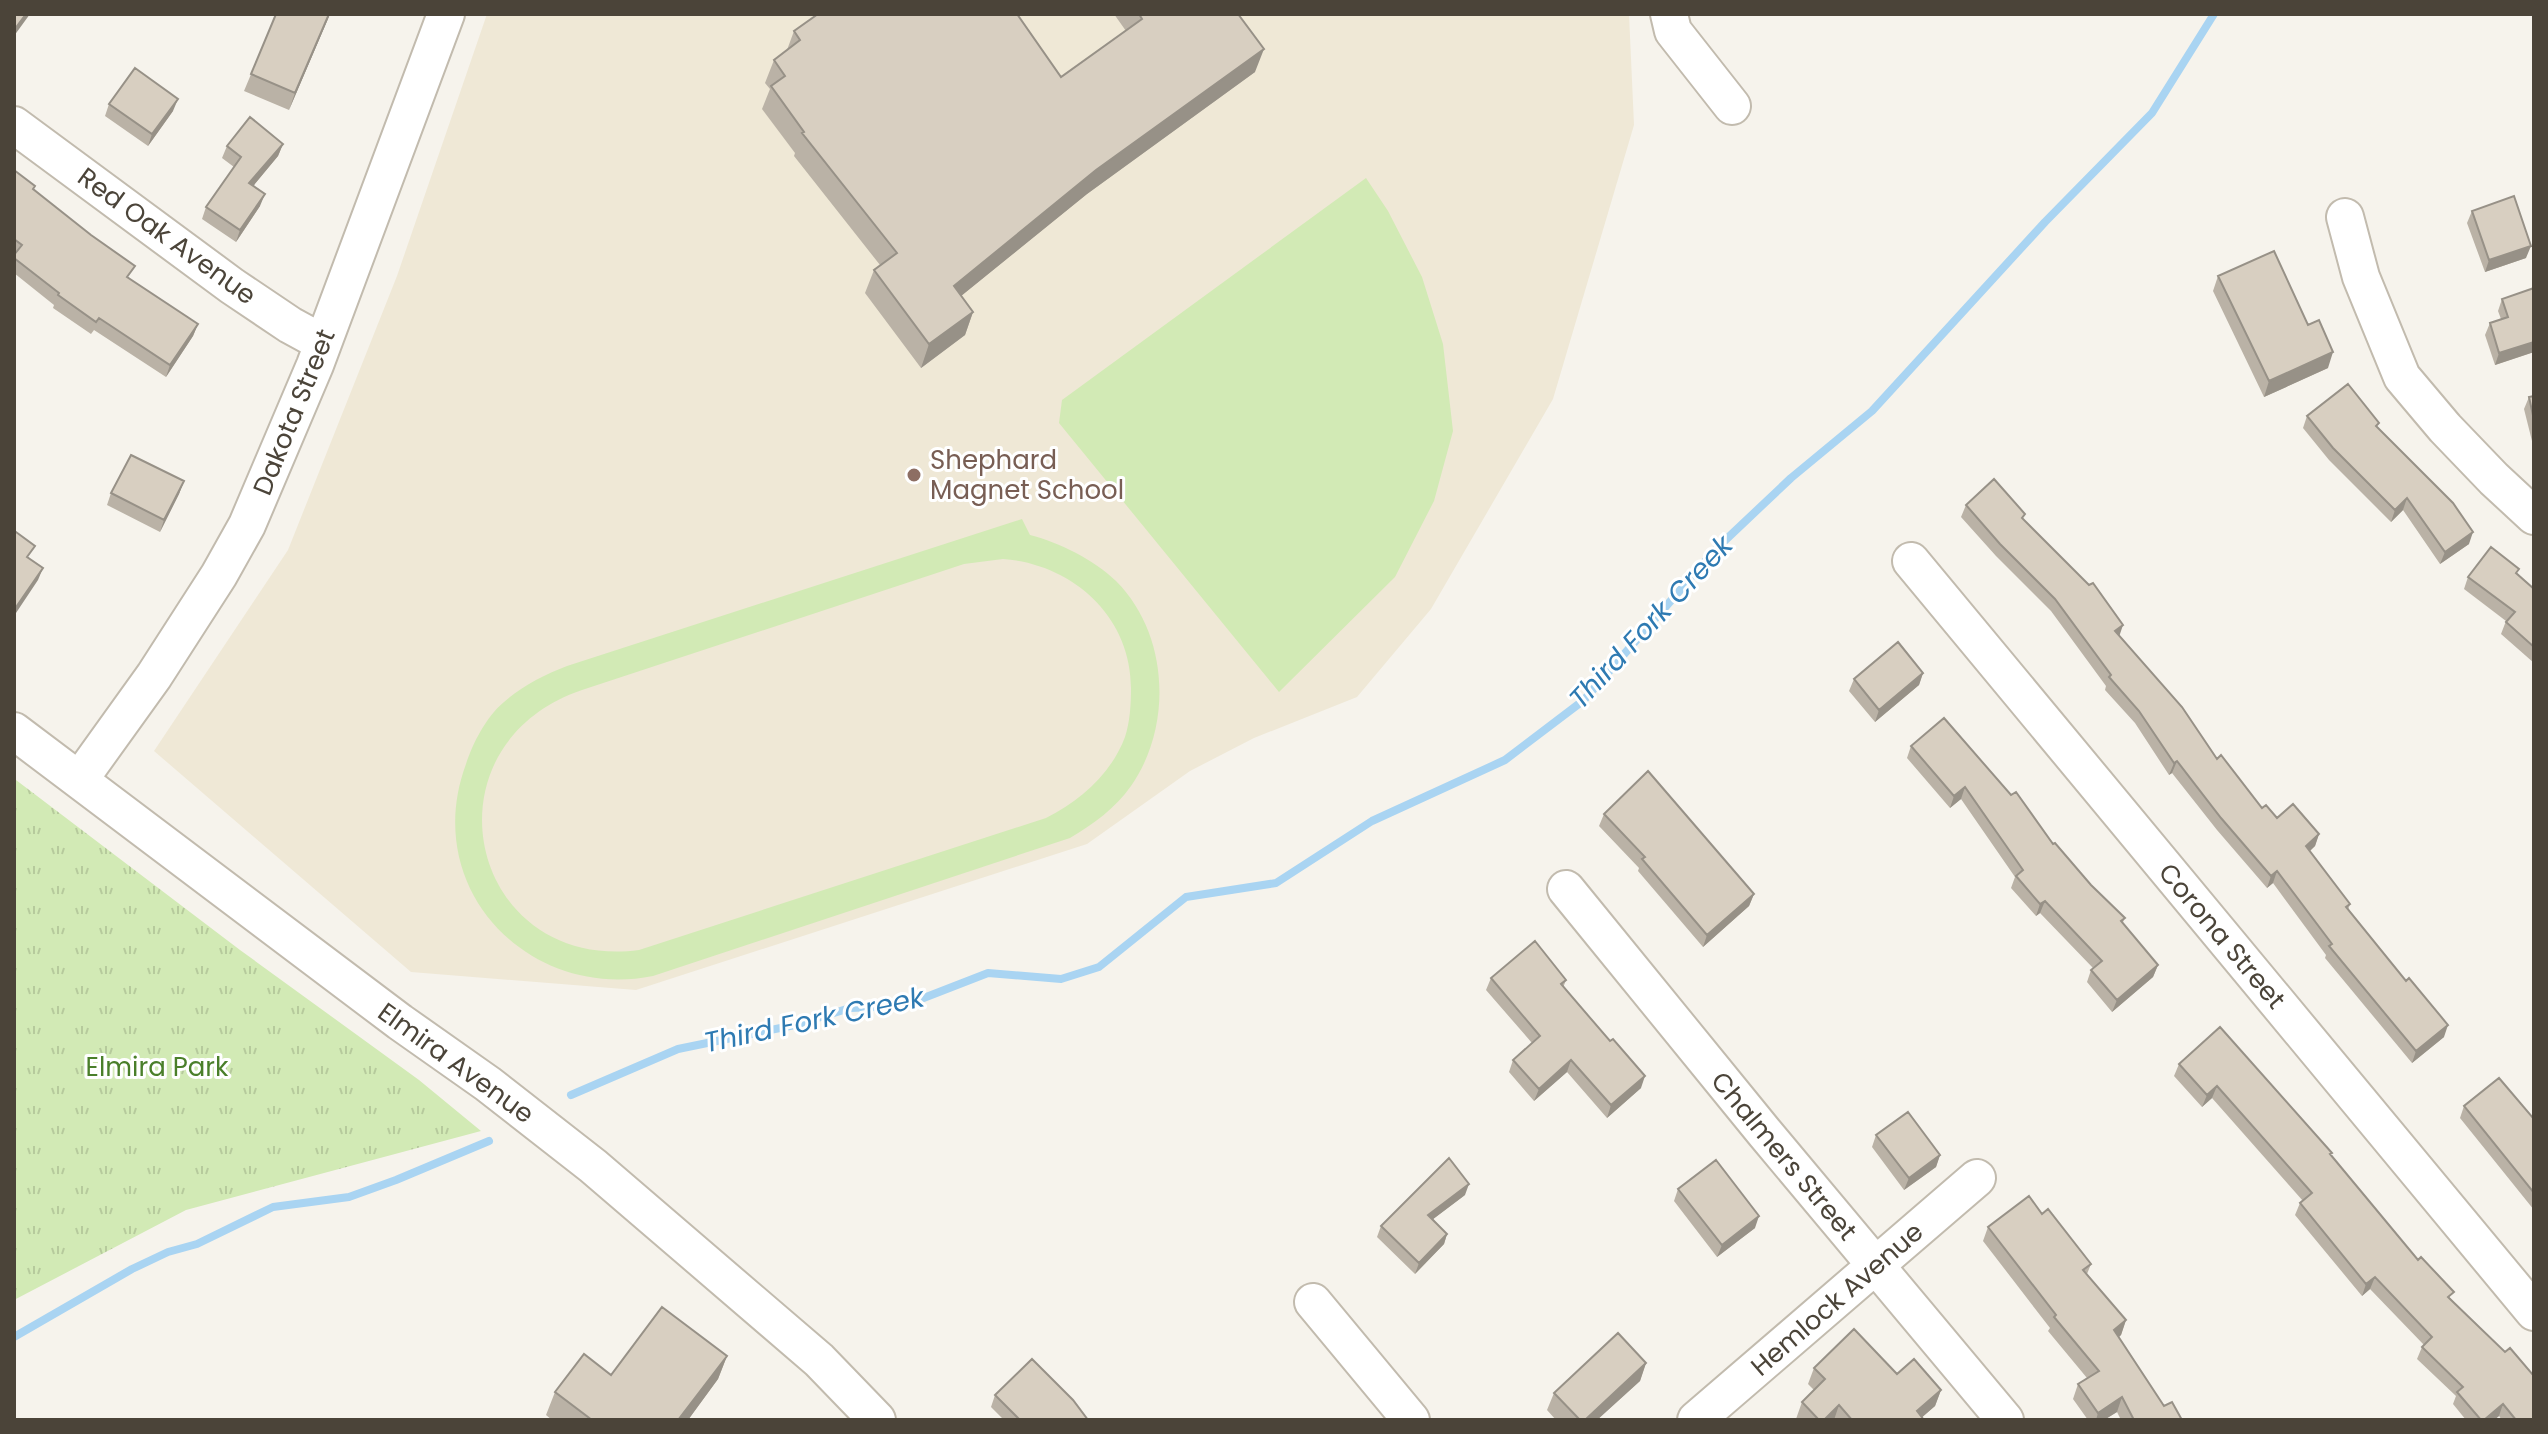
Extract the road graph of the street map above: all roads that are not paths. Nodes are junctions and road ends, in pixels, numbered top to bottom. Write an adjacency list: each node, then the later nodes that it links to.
1 (446, 14): 6 (street, Dakota Street)
2 (1669, 14): 3 (street)
3 (1732, 106)
4 (14, 125): 6 (street, Red Oak Avenue)
5 (2345, 217): 7 (street)
6 (323, 343): 10 (street, Dakota Street)
7 (2534, 516)
8 (1911, 561): 15 (street, Corona Street)
9 (14, 731): 10 (street, Elmira Avenue)
10 (80, 779): 16 (street, Elmira Avenue)
11 (1566, 889): 13 (street, Chalmers Street)
12 (1977, 1178): 13 (street, Hemlock Avenue)
13 (1876, 1266): 18 (street, Hemlock Avenue); 19 (street, Chalmers Street)
14 (1313, 1302): 17 (street)
15 (2534, 1312)
16 (877, 1420)
17 (1411, 1420)
18 (1696, 1420)
19 (2005, 1420)

